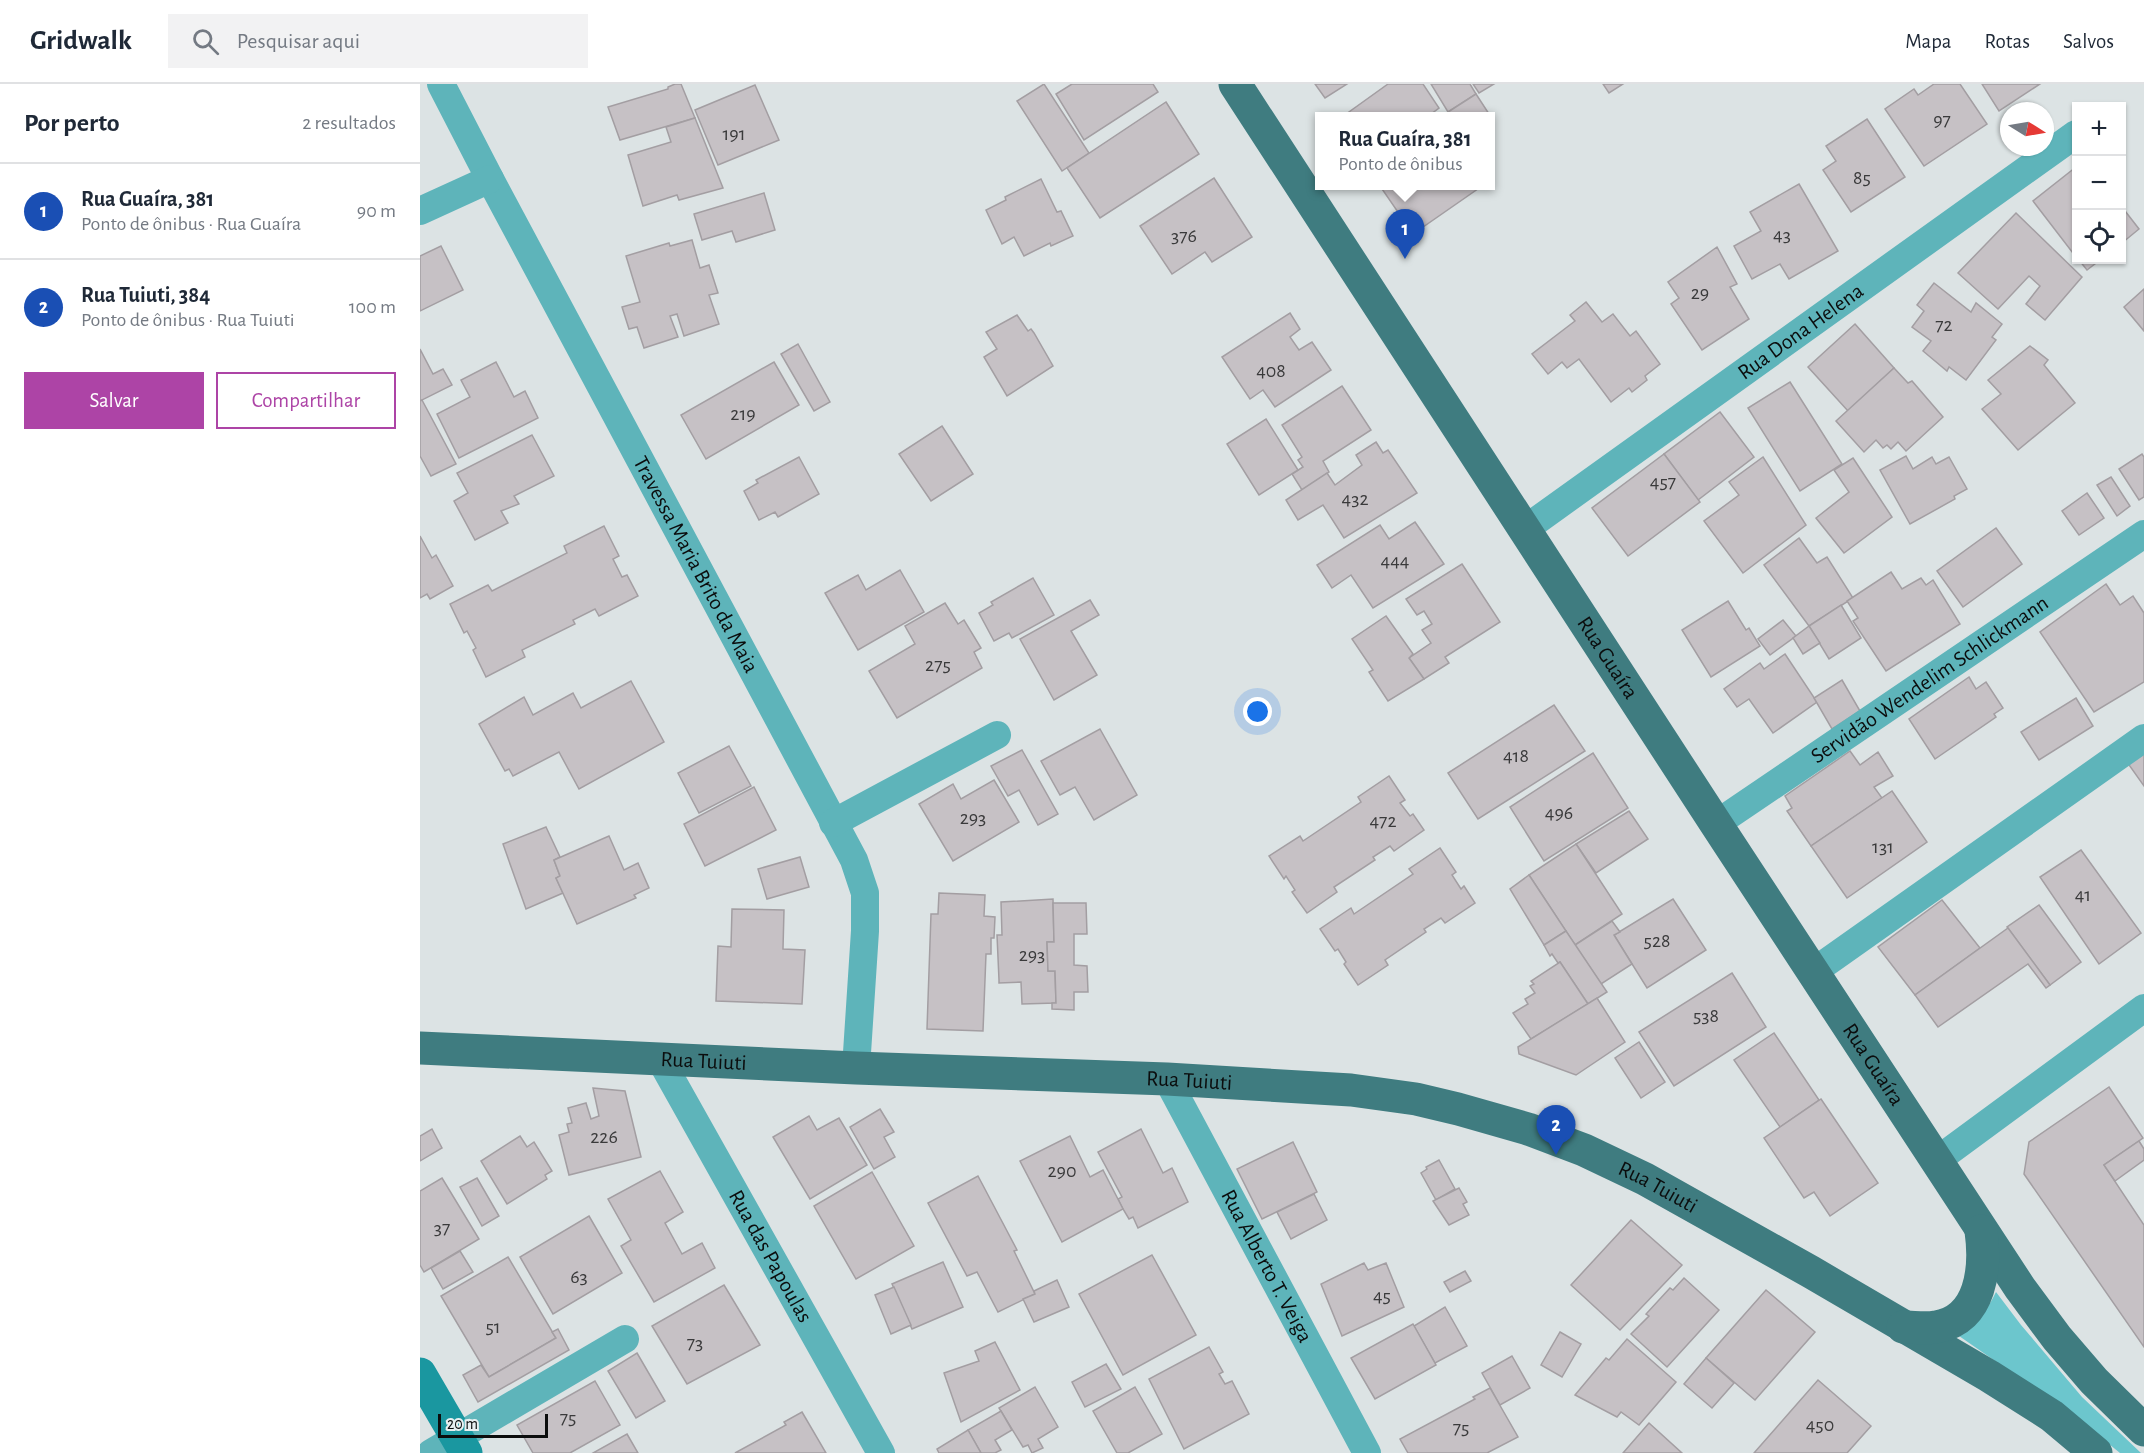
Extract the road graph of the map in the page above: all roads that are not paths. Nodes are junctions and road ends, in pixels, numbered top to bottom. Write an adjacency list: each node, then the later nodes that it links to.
1 (441, 84): 4 (street, Travessa Maria Brito da Maia)
2 (1235, 84): 6 (main road, Rua Guaíra)
3 (2072, 137): 6 (street, Rua Dona Helena)
4 (490, 179): 5 (street); 10 (street, Travessa Maria Brito da Maia)
5 (420, 211)
6 (1525, 529): 11 (main road, Rua Guaíra)
7 (2144, 534): 11 (street, Servidão Wendelim Schlickmann)
8 (997, 735): 10 (street)
9 (2144, 738): 12 (street)
10 (833, 824): 16 (street, Travessa Maria Brito da Maia)
11 (1716, 824): 12 (main road, Rua Guaíra)
12 (1813, 972): 18 (main road, Rua Guaíra)
13 (2144, 1008): 18 (street)
14 (420, 1048): 15 (main road, Rua Tuiuti)
15 (660, 1059): 16 (main road, Rua Tuiuti); 25 (street, Rua das Papoulas)
16 (855, 1068): 17 (main road, Rua Tuiuti)
17 (1167, 1079): 20 (main road, Rua Tuiuti); 26 (street, Rua Alberto T. Veiga)
18 (1936, 1161): 19 (main road, Rua Guaíra)
19 (1981, 1231): 20 (main road); 23 (main road)
20 (1903, 1327): 27 (main road)
21 (624, 1339): 24 (street)
22 (420, 1374): 24 (street)
23 (2144, 1430)
24 (451, 1448)
25 (881, 1453)
26 (1367, 1453)
27 (2096, 1453)

